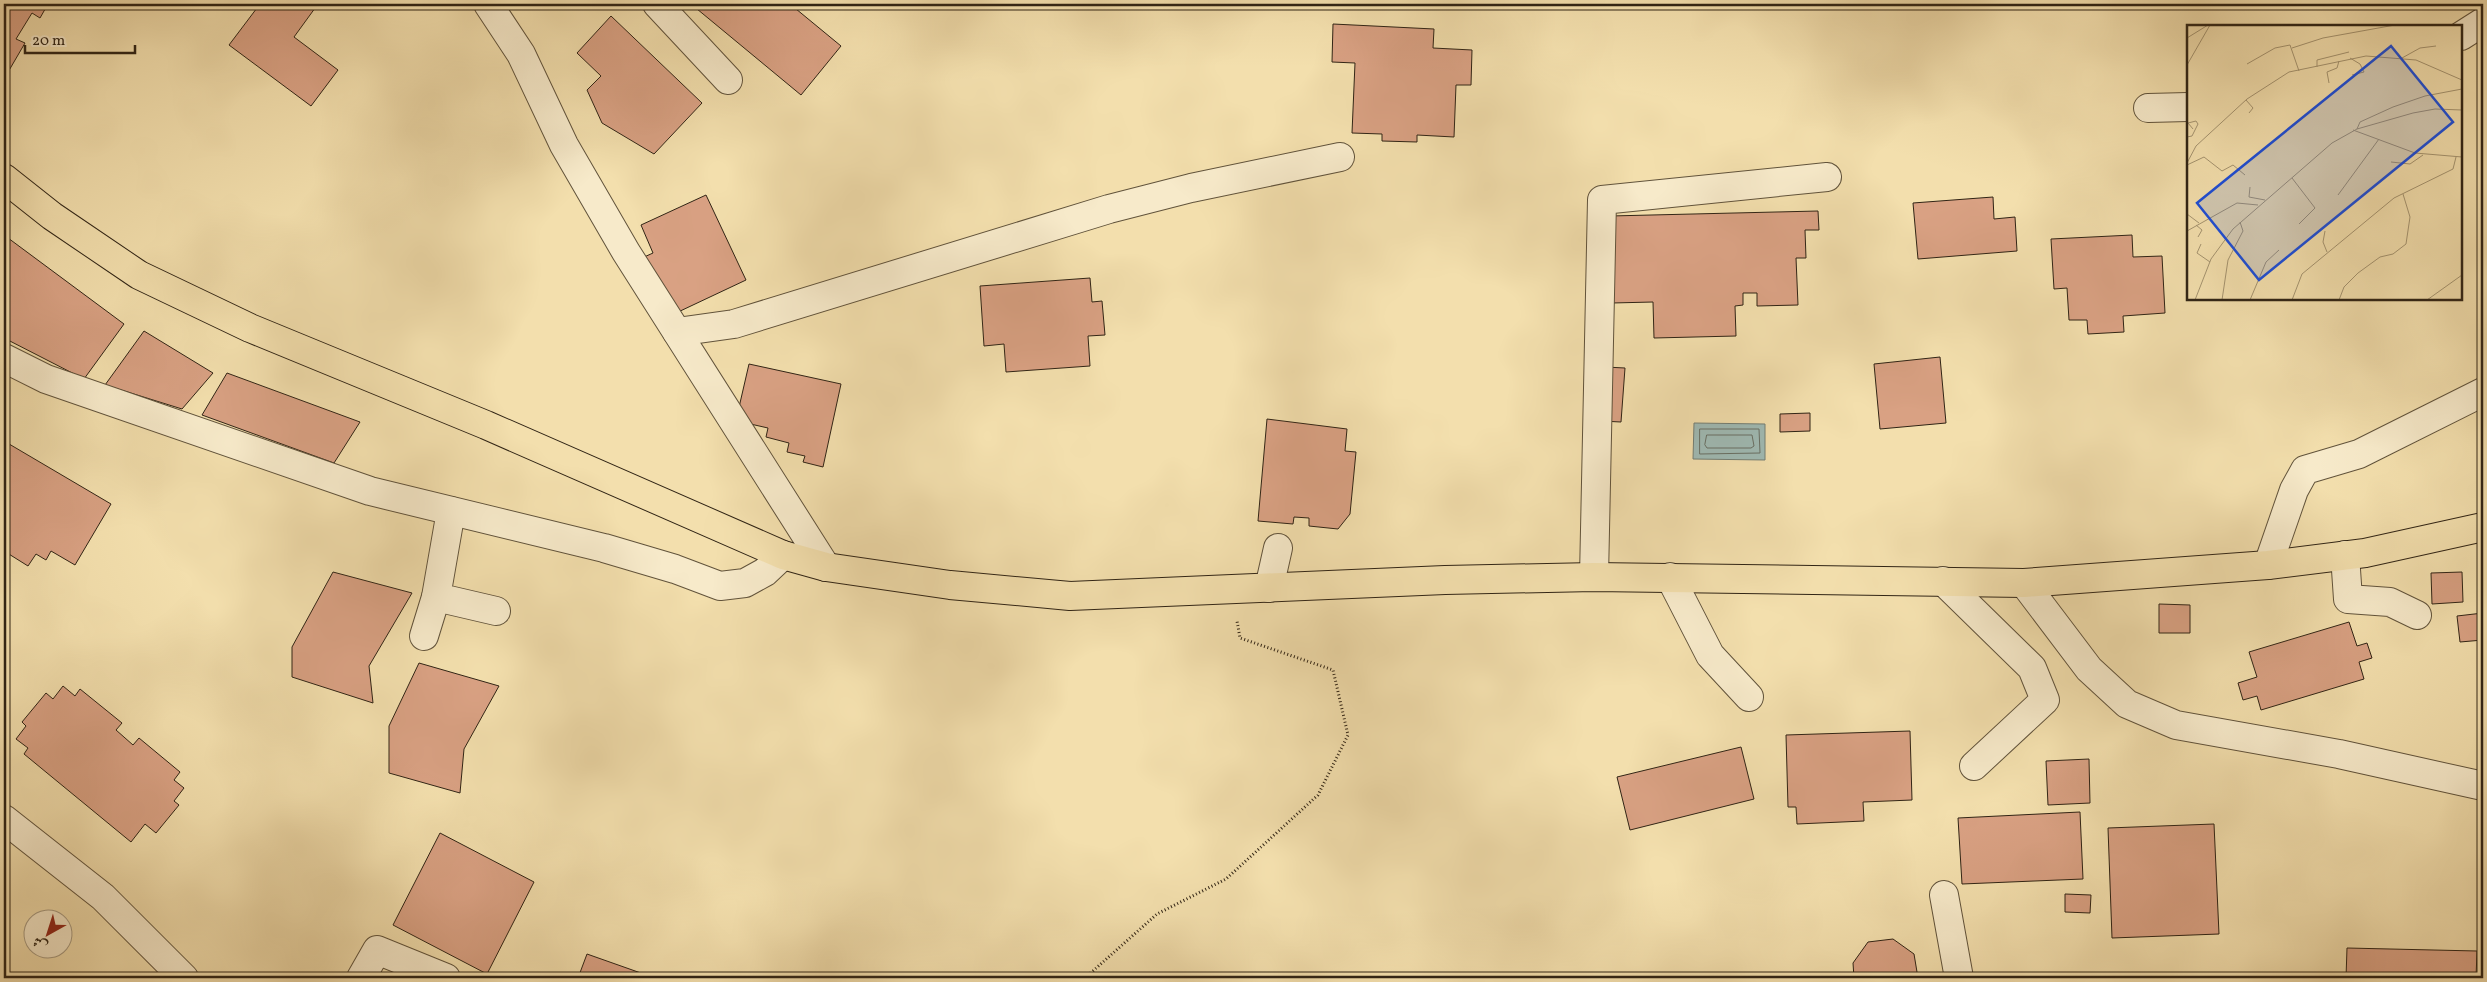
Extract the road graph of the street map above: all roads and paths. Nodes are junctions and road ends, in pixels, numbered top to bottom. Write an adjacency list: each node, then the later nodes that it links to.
1 (488, 4): 11 (street)
2 (657, 4): 5 (street)
3 (2483, 22): 4 (street)
4 (2462, 35)
5 (728, 80)
6 (2187, 107): 7 (street)
7 (2148, 108)
8 (1340, 157): 11 (street)
9 (1827, 177): 22 (street)
10 (4, 178): 18 (main road)
11 (677, 332): 21 (street)
12 (4, 358): 15 (street)
13 (2483, 392): 20 (street)
14 (1610, 493): 22 (street)
15 (452, 511): 18 (street); 28 (street)
16 (2483, 527): 19 (main road)
17 (1278, 548): 26 (street)
18 (783, 555): 21 (main road)
19 (2345, 555): 20 (main road); 30 (street)
20 (2268, 565): 25 (main road)
21 (826, 567): 27 (main road)
22 (1594, 576): 23 (main road); 26 (main road)
23 (1670, 577): 24 (main road); 32 (street)
24 (1943, 581): 25 (main road); 33 (street)
25 (2024, 583): 34 (street)
26 (1269, 588): 27 (main road)
27 (1232, 590): 40 (path)
28 (436, 597): 29 (street); 31 (street)
29 (496, 611)
30 (2417, 615)
31 (424, 636)
32 (1748, 697)
33 (1974, 766)
34 (2483, 786)
35 (4, 819): 37 (street)
36 (1944, 895): 41 (street)
37 (184, 978)
38 (361, 978): 39 (street)
39 (446, 978)
40 (1085, 978)
41 (1959, 978)

